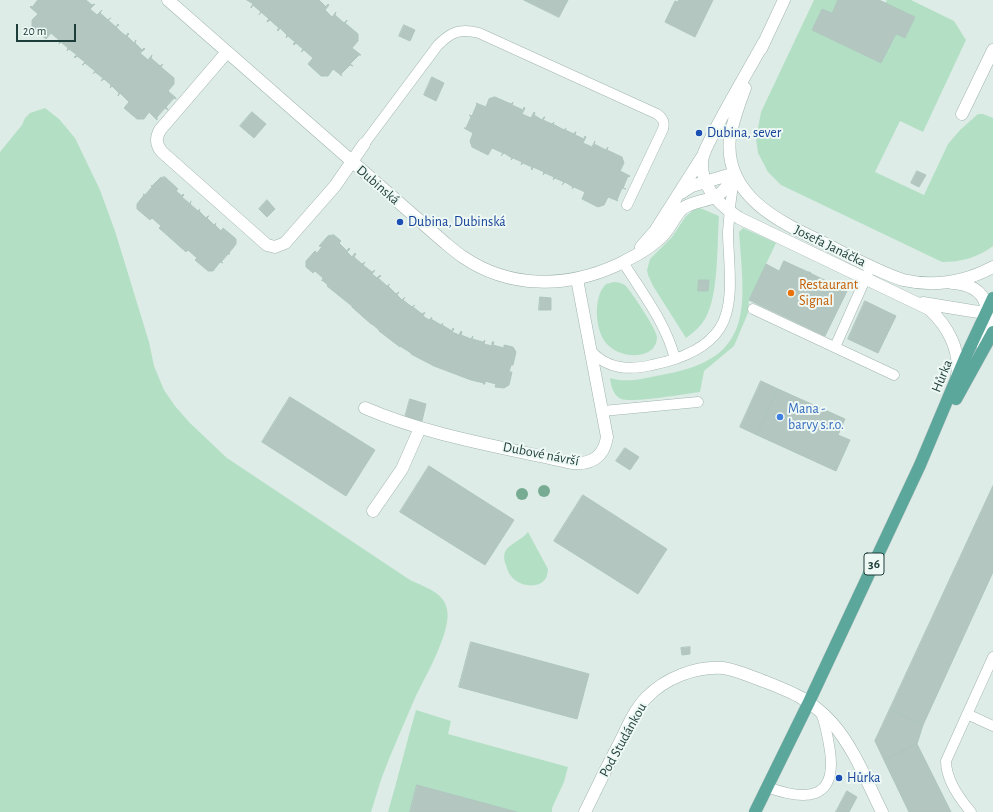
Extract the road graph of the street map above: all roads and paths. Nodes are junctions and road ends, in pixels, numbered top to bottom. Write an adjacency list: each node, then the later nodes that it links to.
1 (168, 0): 5 (street, Dubinská)
2 (784, 0): 3 (street, Josefa Janáčka)
3 (764, 42): 8 (street, Josefa Janáčka); 10 (street, Josefa Janáčka)
4 (993, 50): 6 (street)
5 (228, 52): 9 (street, Dubinská); 9 (street)
6 (962, 114)
7 (364, 144): 9 (street); 14 (lane)
8 (704, 154): 11 (street, Josefa Janáčka); 12 (street, Dubinská)
9 (352, 162): 20 (street, Dubinská)
10 (735, 173): 11 (street); 13 (street, Dubinská); 15 (lane); 17 (street, Josefa Janáčka)
11 (706, 182): 12 (street, Dubinská); 13 (street, Josefa Janáčka)
12 (677, 196): 16 (street, Dubinská)
13 (714, 197): 15 (street, Josefa Janáčka); 16 (street, Dubinská)
14 (627, 205)
15 (730, 212): 19 (street, Josefa Janáčka); 30 (lane)
16 (623, 262): 20 (street, Dubinská); 30 (lane)
17 (871, 266): 19 (lane); 21 (street, Josefa Janáčka)
18 (993, 267): 21 (street, Josefa Janáčka)
19 (865, 278): 23 (street, Josefa Janáčka); 27 (lane)
20 (577, 279): 28 (street, Dubové návrší)
21 (945, 283): 25 (street, Josefa Janáčka)
22 (993, 298): 25 (main road, Hůrka / 36)
23 (914, 301): 25 (street, Josefa Janáčka); 32 (street, Josefa Janáčka)
24 (753, 309): 27 (lane)
25 (990, 309): 29 (street); 32 (main road, Hůrka / 36)
26 (993, 332): 29 (main road, Hůrka / 36)
27 (836, 348): 31 (lane)
28 (591, 351): 30 (lane); 35 (street, Dubové návrší)
29 (981, 354): 37 (main road, Hůrka / 36)
30 (676, 359)
31 (894, 375)
32 (957, 380): 37 (main road, Hůrka / 36)
33 (698, 402): 35 (lane)
34 (365, 408): 36 (street, Dubové návrší)
35 (603, 411): 36 (street, Dubové návrší)
36 (420, 428): 38 (street)
37 (920, 465): 40 (main road, Hůrka / 36)
38 (373, 511)
39 (993, 657): 42 (lane)
40 (809, 702): 41 (street); 44 (main road, Hůrka / 36); 45 (street, Pod Studánkou)
41 (820, 711): 44 (lane); 47 (street)
42 (967, 714): 43 (lane); 48 (lane)
43 (993, 726)
44 (767, 787): 46 (main road, Hůrka / 36)
45 (585, 812)
46 (755, 812)
47 (882, 812)
48 (971, 812)

